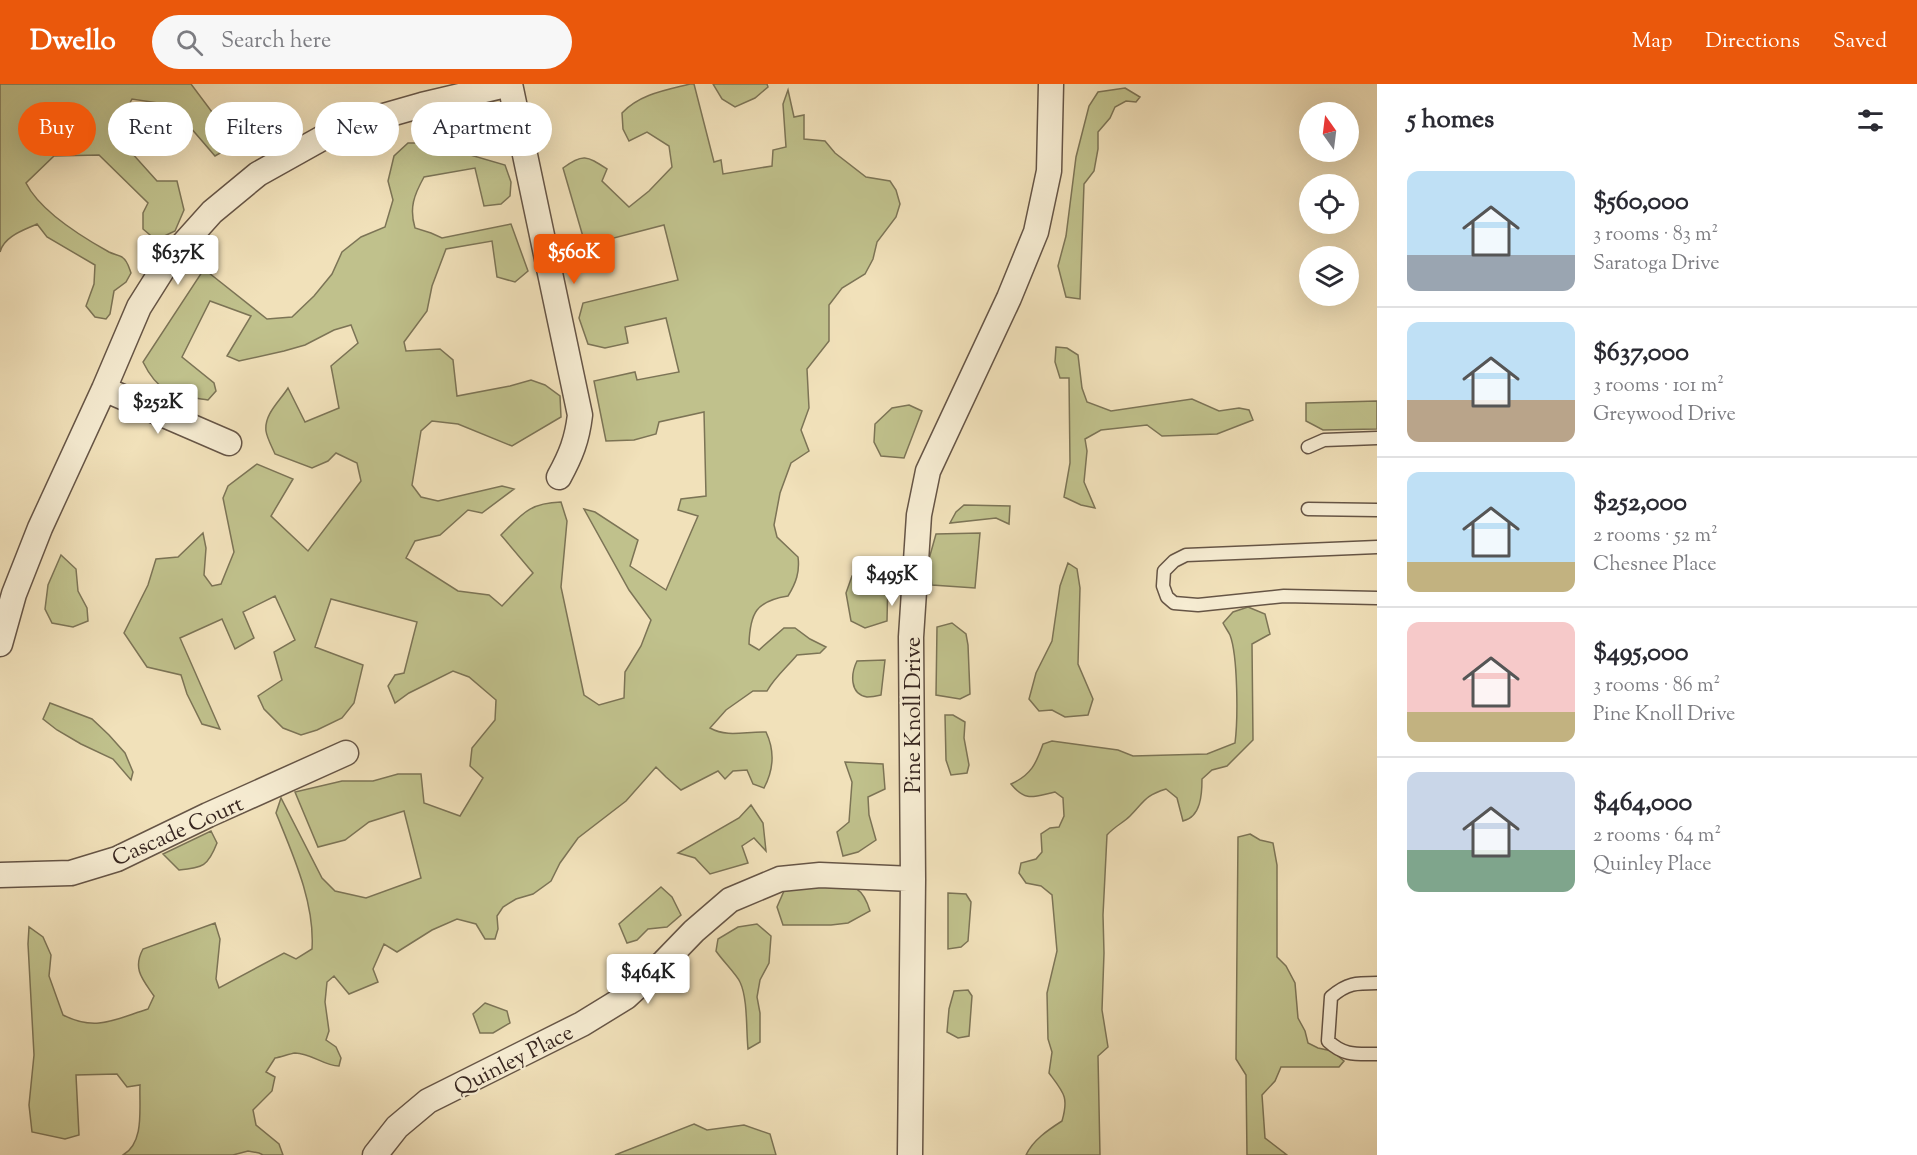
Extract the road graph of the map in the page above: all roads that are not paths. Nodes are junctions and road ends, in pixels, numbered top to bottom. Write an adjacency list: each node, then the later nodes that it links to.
1 (510, 84): 3 (street); 7 (street)
2 (1051, 84): 15 (street, Pine Knoll Drive)
3 (104, 389): 5 (street); 12 (street)
4 (1377, 438): 6 (lane)
5 (229, 443)
6 (1308, 447)
7 (559, 477)
8 (1308, 509): 9 (lane)
9 (1377, 510)
10 (1377, 547): 11 (lane)
11 (1377, 598)
12 (0, 644)
13 (346, 753): 14 (street, Cascade Court)
14 (0, 875)
15 (913, 879): 18 (street, Quinley Place); 19 (street, Pine Knoll Drive)
16 (1377, 982): 17 (lane)
17 (1377, 1054)
18 (375, 1155)
19 (910, 1155)

